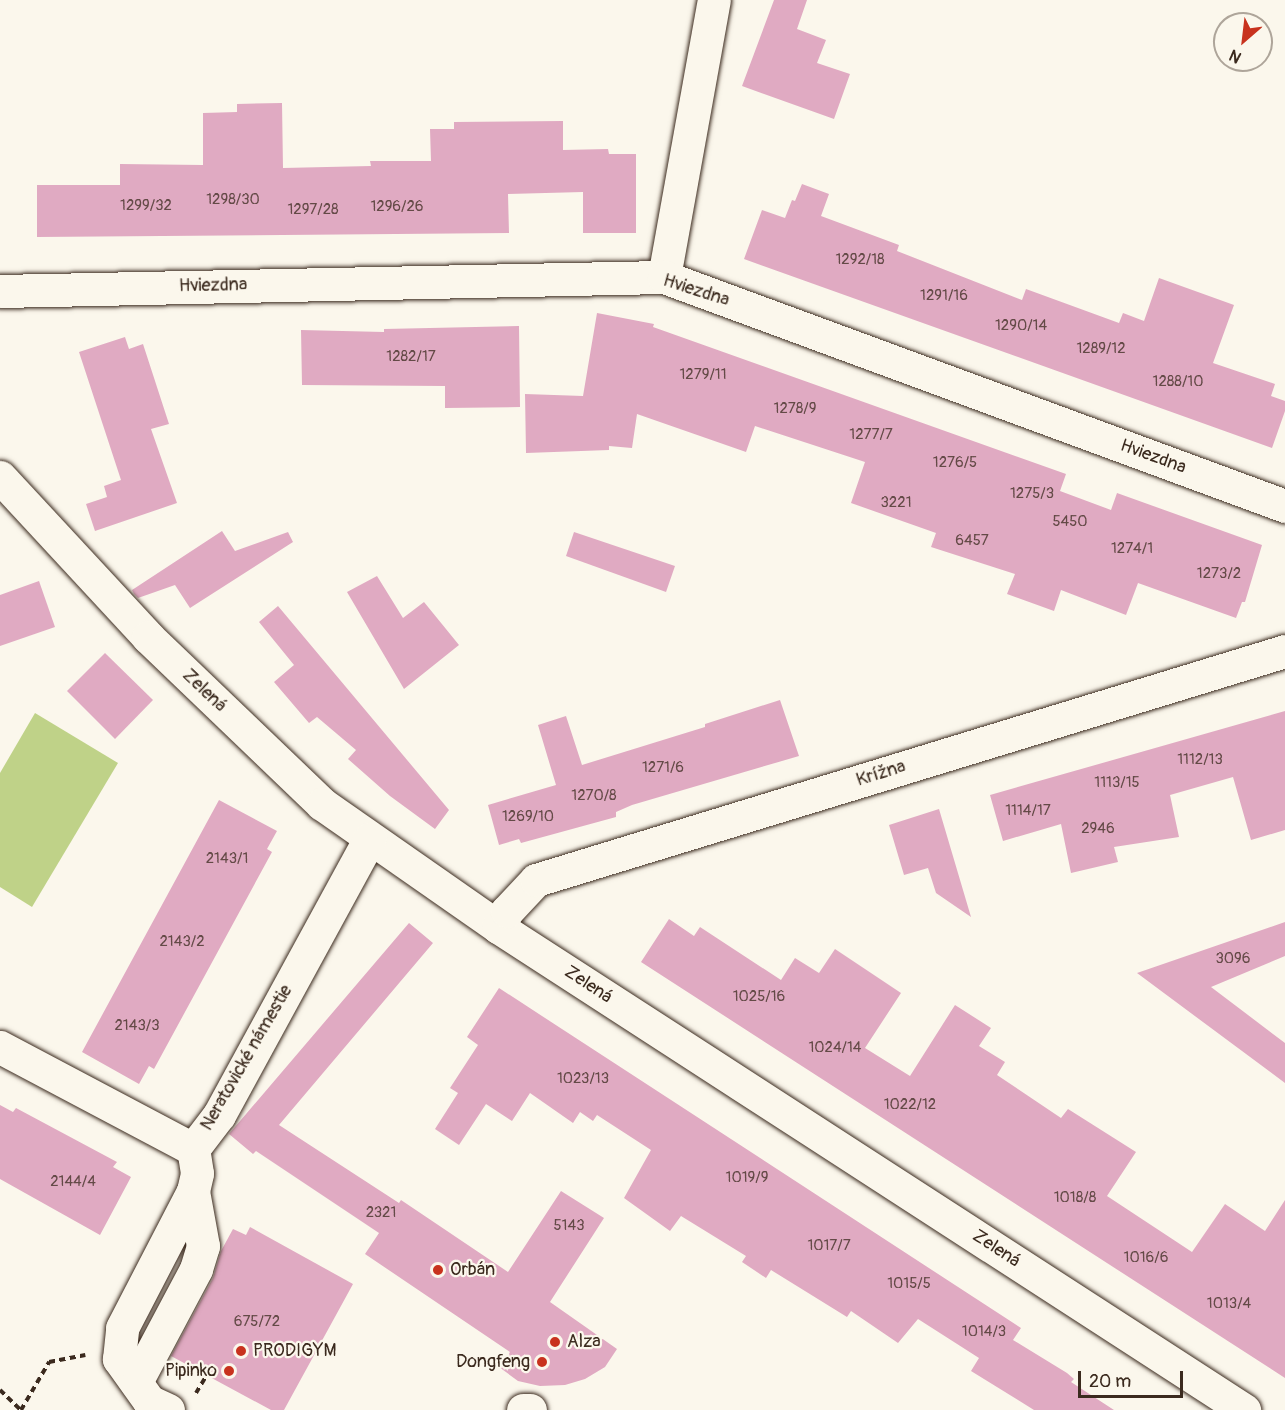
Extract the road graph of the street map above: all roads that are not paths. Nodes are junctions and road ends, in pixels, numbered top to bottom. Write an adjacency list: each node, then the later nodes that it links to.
1 (714, 0): 2 (street)
2 (664, 277): 3 (street, Hviezdna); 5 (street, Hviezdna)
3 (0, 291)
4 (0, 477): 7 (street, Zelená)
5 (1285, 506)
6 (1285, 651): 8 (street, Krížna)
7 (370, 838): 8 (street, Zelená); 10 (street, Neratovické námestie)
8 (498, 927): 14 (street, Zelená)
9 (0, 1047): 10 (street, Neratovické námestie)
10 (193, 1149): 11 (street)
11 (168, 1410)
12 (523, 1410): 13 (street)
13 (530, 1410)
14 (1244, 1410)

